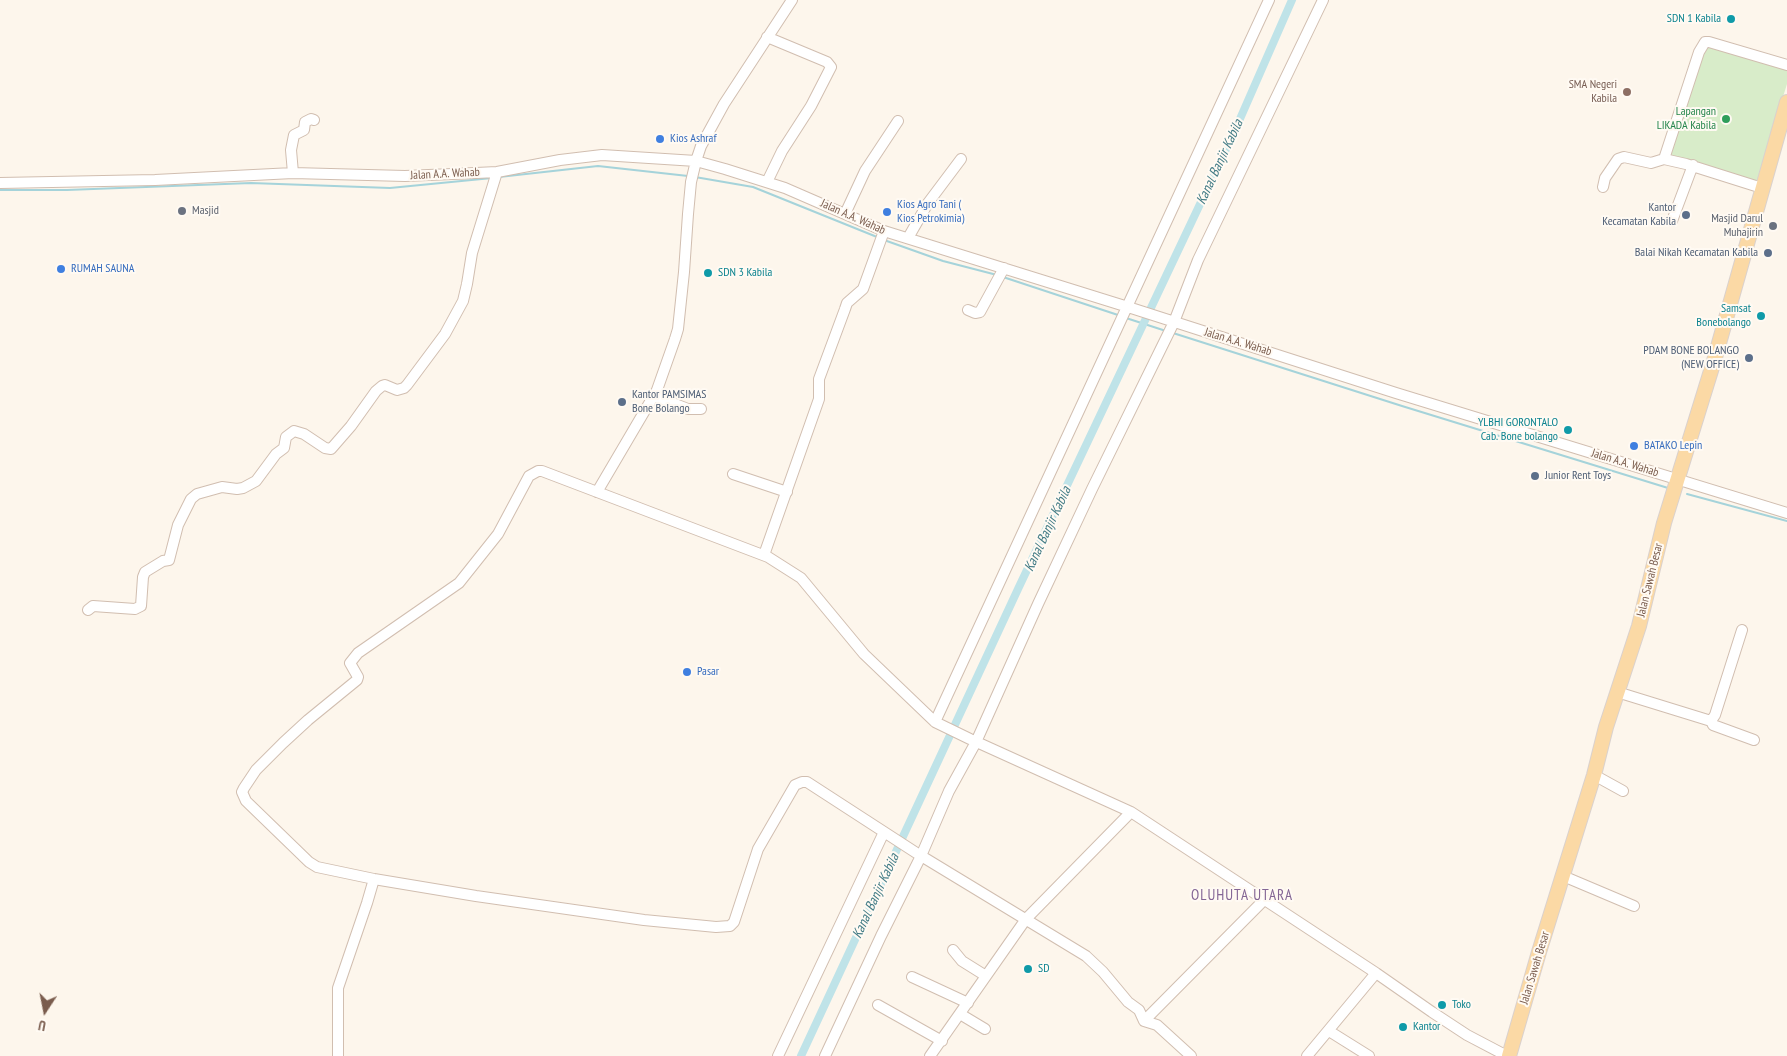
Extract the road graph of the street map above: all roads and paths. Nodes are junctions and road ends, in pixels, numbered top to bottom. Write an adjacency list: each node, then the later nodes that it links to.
1 (792, 0): 4 (street)
2 (1269, 0): 25 (street)
3 (1323, 0): 27 (street)
4 (767, 37): 12 (street); 16 (street)
5 (1787, 65): 11 (street)
6 (1787, 102): 9 (main road, Jalan Sawah Besar)
7 (314, 120): 14 (street)
8 (898, 121): 20 (street)
9 (1782, 137): 19 (main road, Jalan Sawah Besar)
10 (961, 159): 23 (street)
11 (1664, 159): 13 (street); 18 (street)
12 (695, 165): 15 (street, Jalan A.A. Wahab); 16 (street, Jalan A.A. Wahab); 28 (street)
13 (1693, 166): 19 (street); 21 (street)
14 (293, 173): 15 (street, Jalan A.A. Wahab); 17 (street, Jalan A.A. Wahab)
15 (495, 176): 36 (street)
16 (767, 182): 20 (street, Jalan A.A. Wahab)
17 (0, 184)
18 (1604, 187)
19 (1762, 188): 31 (main road, Jalan Sawah Besar)
20 (845, 214): 22 (street, Jalan A.A. Wahab)
21 (1672, 221)
22 (882, 235): 23 (street, Jalan A.A. Wahab); 33 (street)
23 (908, 238): 24 (street, Jalan A.A. Wahab)
24 (1000, 274): 25 (street, Jalan A.A. Wahab); 26 (street)
25 (1133, 308): 27 (street, Jalan A.A. Wahab); 40 (street)
26 (968, 310)
27 (1171, 321): 31 (street, Jalan A.A. Wahab); 41 (street)
28 (654, 396): 29 (street); 32 (street)
29 (701, 409)
30 (733, 474): 33 (street)
31 (1678, 480): 34 (street, Jalan A.A. Wahab); 38 (main road, Jalan Sawah Besar)
32 (597, 492): 35 (street); 49 (street)
33 (786, 492): 35 (street)
34 (1787, 513)
35 (764, 555): 40 (street)
36 (88, 610)
37 (1742, 630): 39 (street)
38 (1617, 692): 39 (street); 43 (main road, Jalan Sawah Besar)
39 (1711, 721): 42 (street)
40 (938, 723): 41 (street)
41 (973, 740): 45 (street); 47 (street)
42 (1754, 740)
43 (1594, 775): 44 (street); 48 (main road, Jalan Sawah Besar)
44 (1623, 791)
45 (1131, 812): 50 (street); 52 (street)
46 (887, 834): 47 (street); 49 (street); 65 (street)
47 (919, 855): 52 (street); 66 (street)
48 (1563, 876): 51 (street); 71 (main road, Jalan Sawah Besar)
49 (374, 879): 64 (street)
50 (1264, 900): 54 (street); 60 (street)
51 (1634, 906)
52 (1026, 919): 55 (street); 60 (street)
53 (953, 950): 55 (street)
54 (1376, 973): 62 (street); 71 (street)
55 (986, 976): 57 (street)
56 (912, 977): 57 (street)
57 (968, 1003): 59 (street)
58 (878, 1005): 63 (street)
59 (960, 1014): 61 (street); 63 (street)
60 (1144, 1021): 68 (street)
61 (985, 1029)
62 (1329, 1031): 69 (street); 70 (street)
63 (942, 1041): 67 (street)
64 (338, 1056)
65 (778, 1056)
66 (824, 1056)
67 (930, 1056)
68 (1191, 1056)
69 (1307, 1056)
70 (1369, 1056)
71 (1508, 1056)

